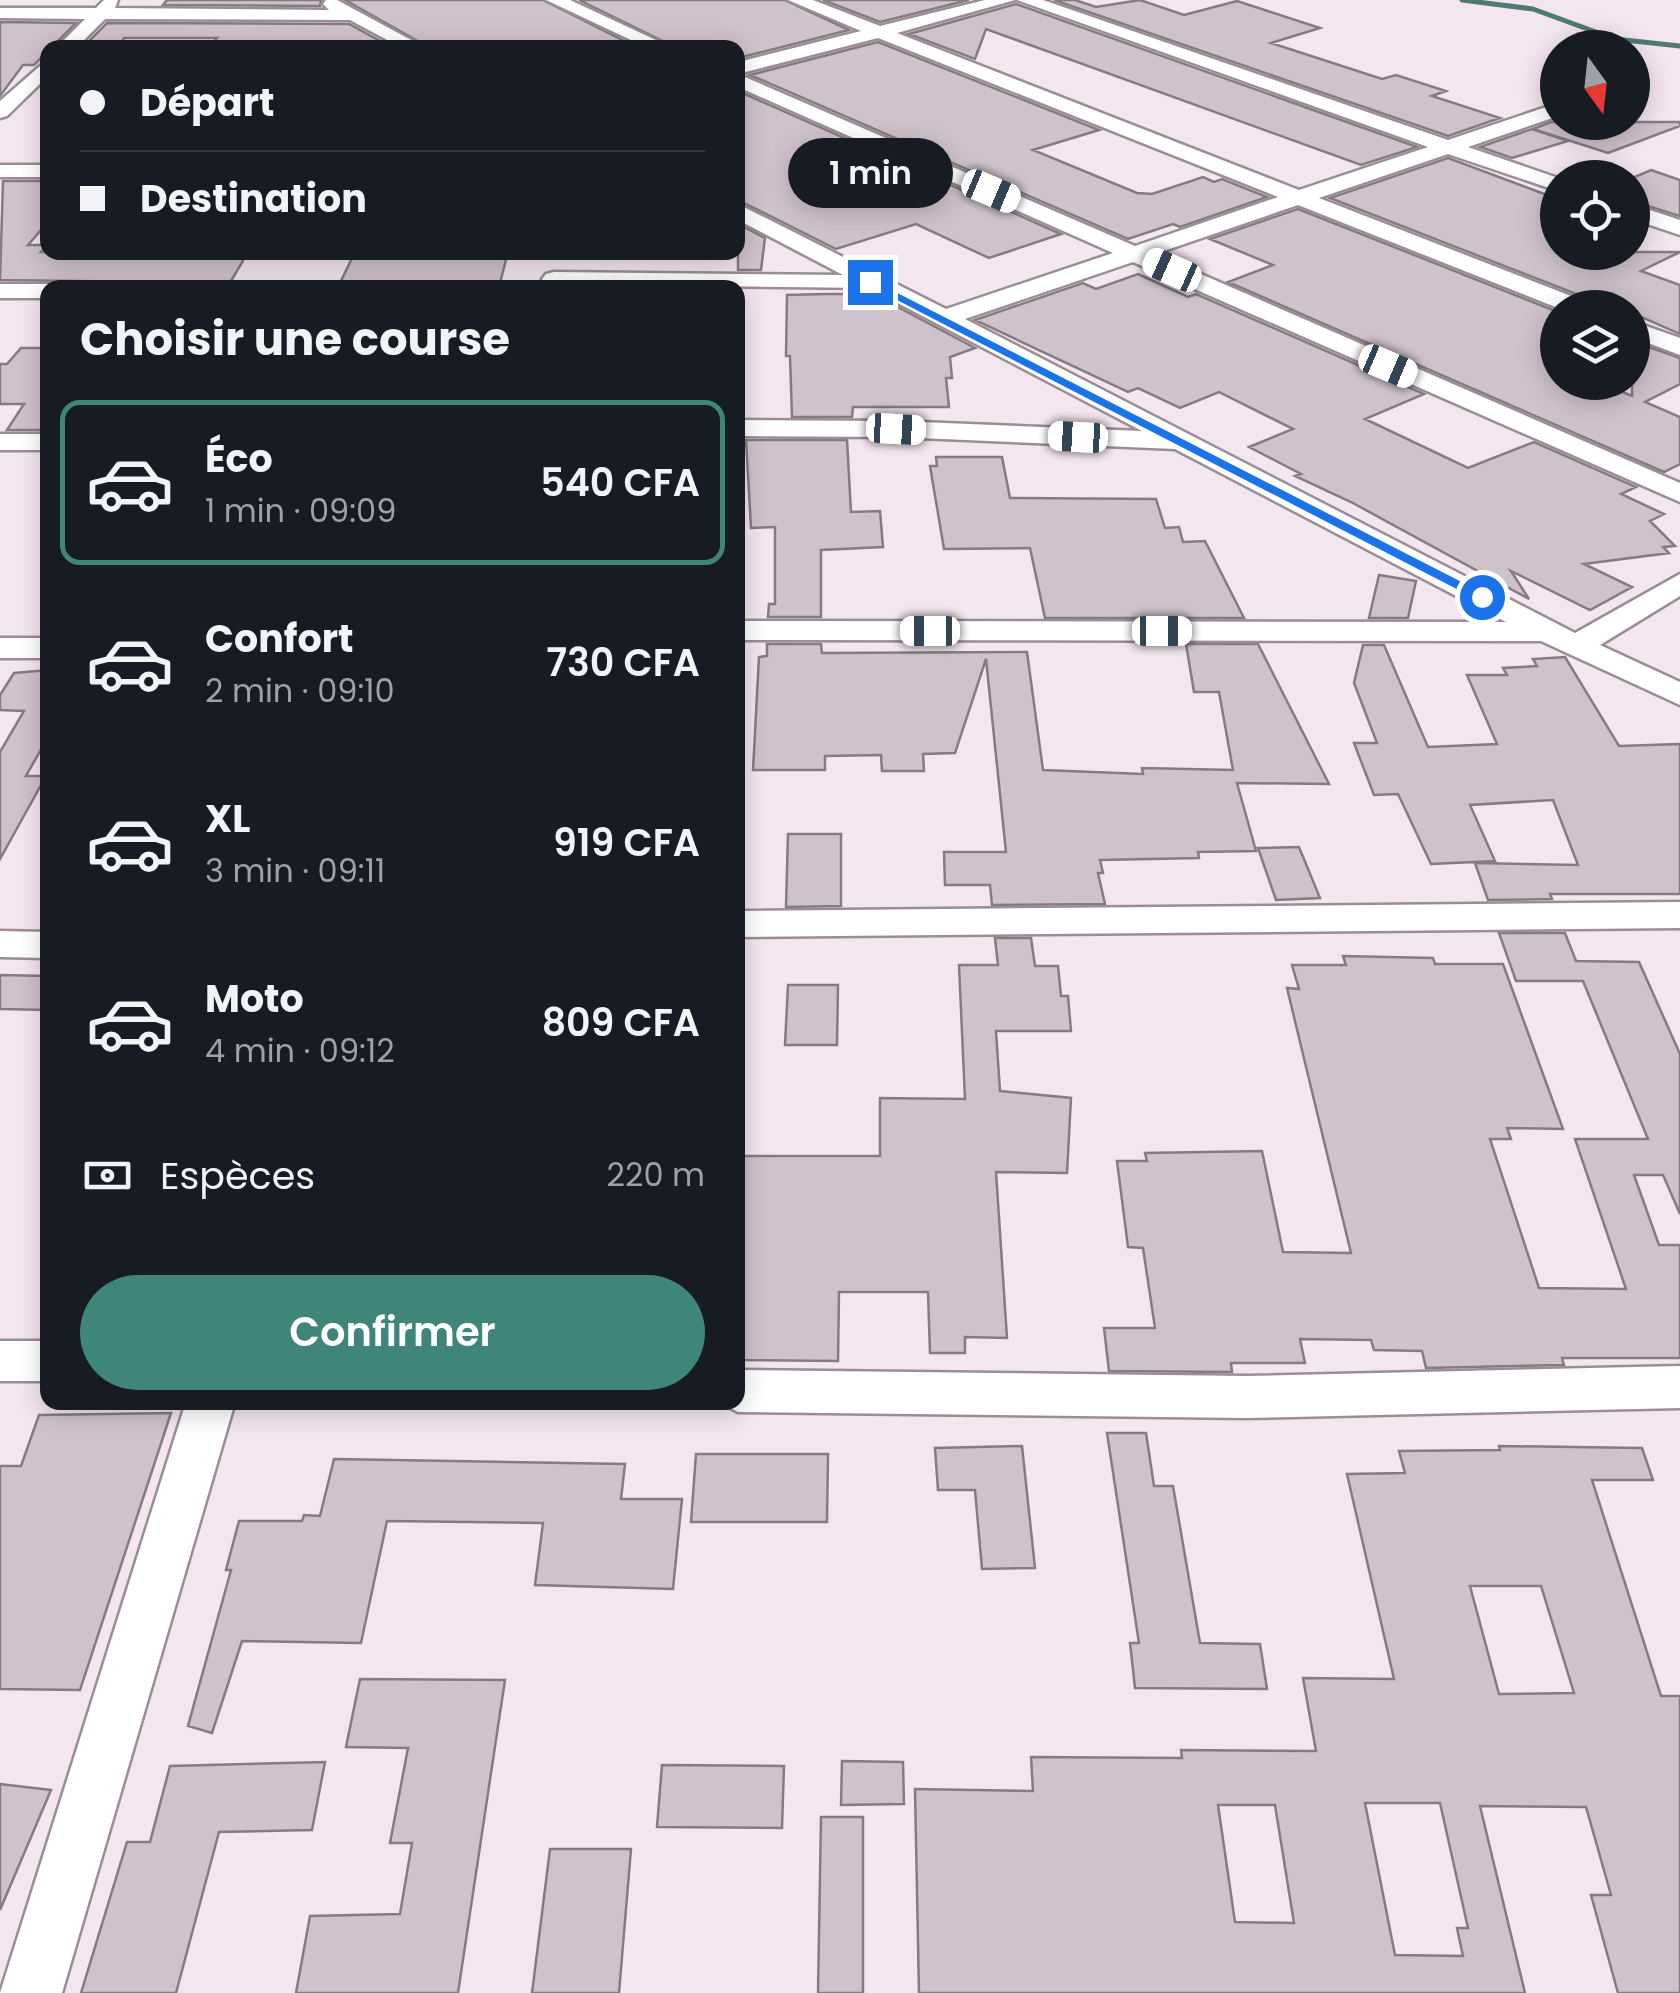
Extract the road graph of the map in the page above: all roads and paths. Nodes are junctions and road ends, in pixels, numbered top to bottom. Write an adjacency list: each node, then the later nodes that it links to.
1 (324, 0): 8 (street)
2 (555, 0): 12 (street)
3 (797, 0): 9 (street)
4 (1006, 0): 9 (street)
5 (1026, 0): 20 (street)
6 (107, 7): 7 (street); 8 (street); 10 (street)
7 (0, 13)
8 (353, 15): 11 (street)
9 (878, 32): 13 (street); 24 (street)
10 (73, 40)
11 (402, 40)
12 (646, 40)
13 (745, 66)
14 (40, 73): 16 (street)
15 (40, 76): 18 (street)
16 (0, 77)
17 (745, 83): 28 (street)
18 (0, 112)
19 (1540, 115): 20 (street)
20 (1449, 148): 23 (street); 24 (street)
21 (0, 171): 22 (street)
22 (40, 171)
23 (1540, 179)
24 (1302, 198): 28 (street); 33 (street)
25 (745, 215): 30 (street)
26 (1650, 218): 27 (street)
27 (1680, 228)
28 (1136, 254): 34 (street); 41 (street)
29 (745, 282): 30 (street)
30 (870, 282): 34 (street)
31 (0, 290): 32 (street)
32 (40, 291)
33 (1540, 292)
34 (945, 318): 40 (street)
35 (1650, 335): 36 (street)
36 (1680, 347)
37 (745, 428): 40 (street)
38 (0, 442): 39 (street)
39 (40, 442)
40 (1187, 442): 44 (street)
41 (1680, 493)
42 (1680, 583): 45 (street)
43 (745, 630): 44 (street)
44 (1548, 632): 45 (street)
45 (1580, 644): 48 (street)
46 (0, 648): 47 (street)
47 (40, 648)
48 (1680, 695)
49 (1680, 914): 50 (street)
50 (745, 924)
51 (0, 944): 52 (street)
52 (40, 945)
53 (0, 1361): 54 (street)
54 (40, 1361)
55 (1680, 1387): 56 (street)
56 (745, 1392)
57 (209, 1410): 58 (street)
58 (31, 1993)

